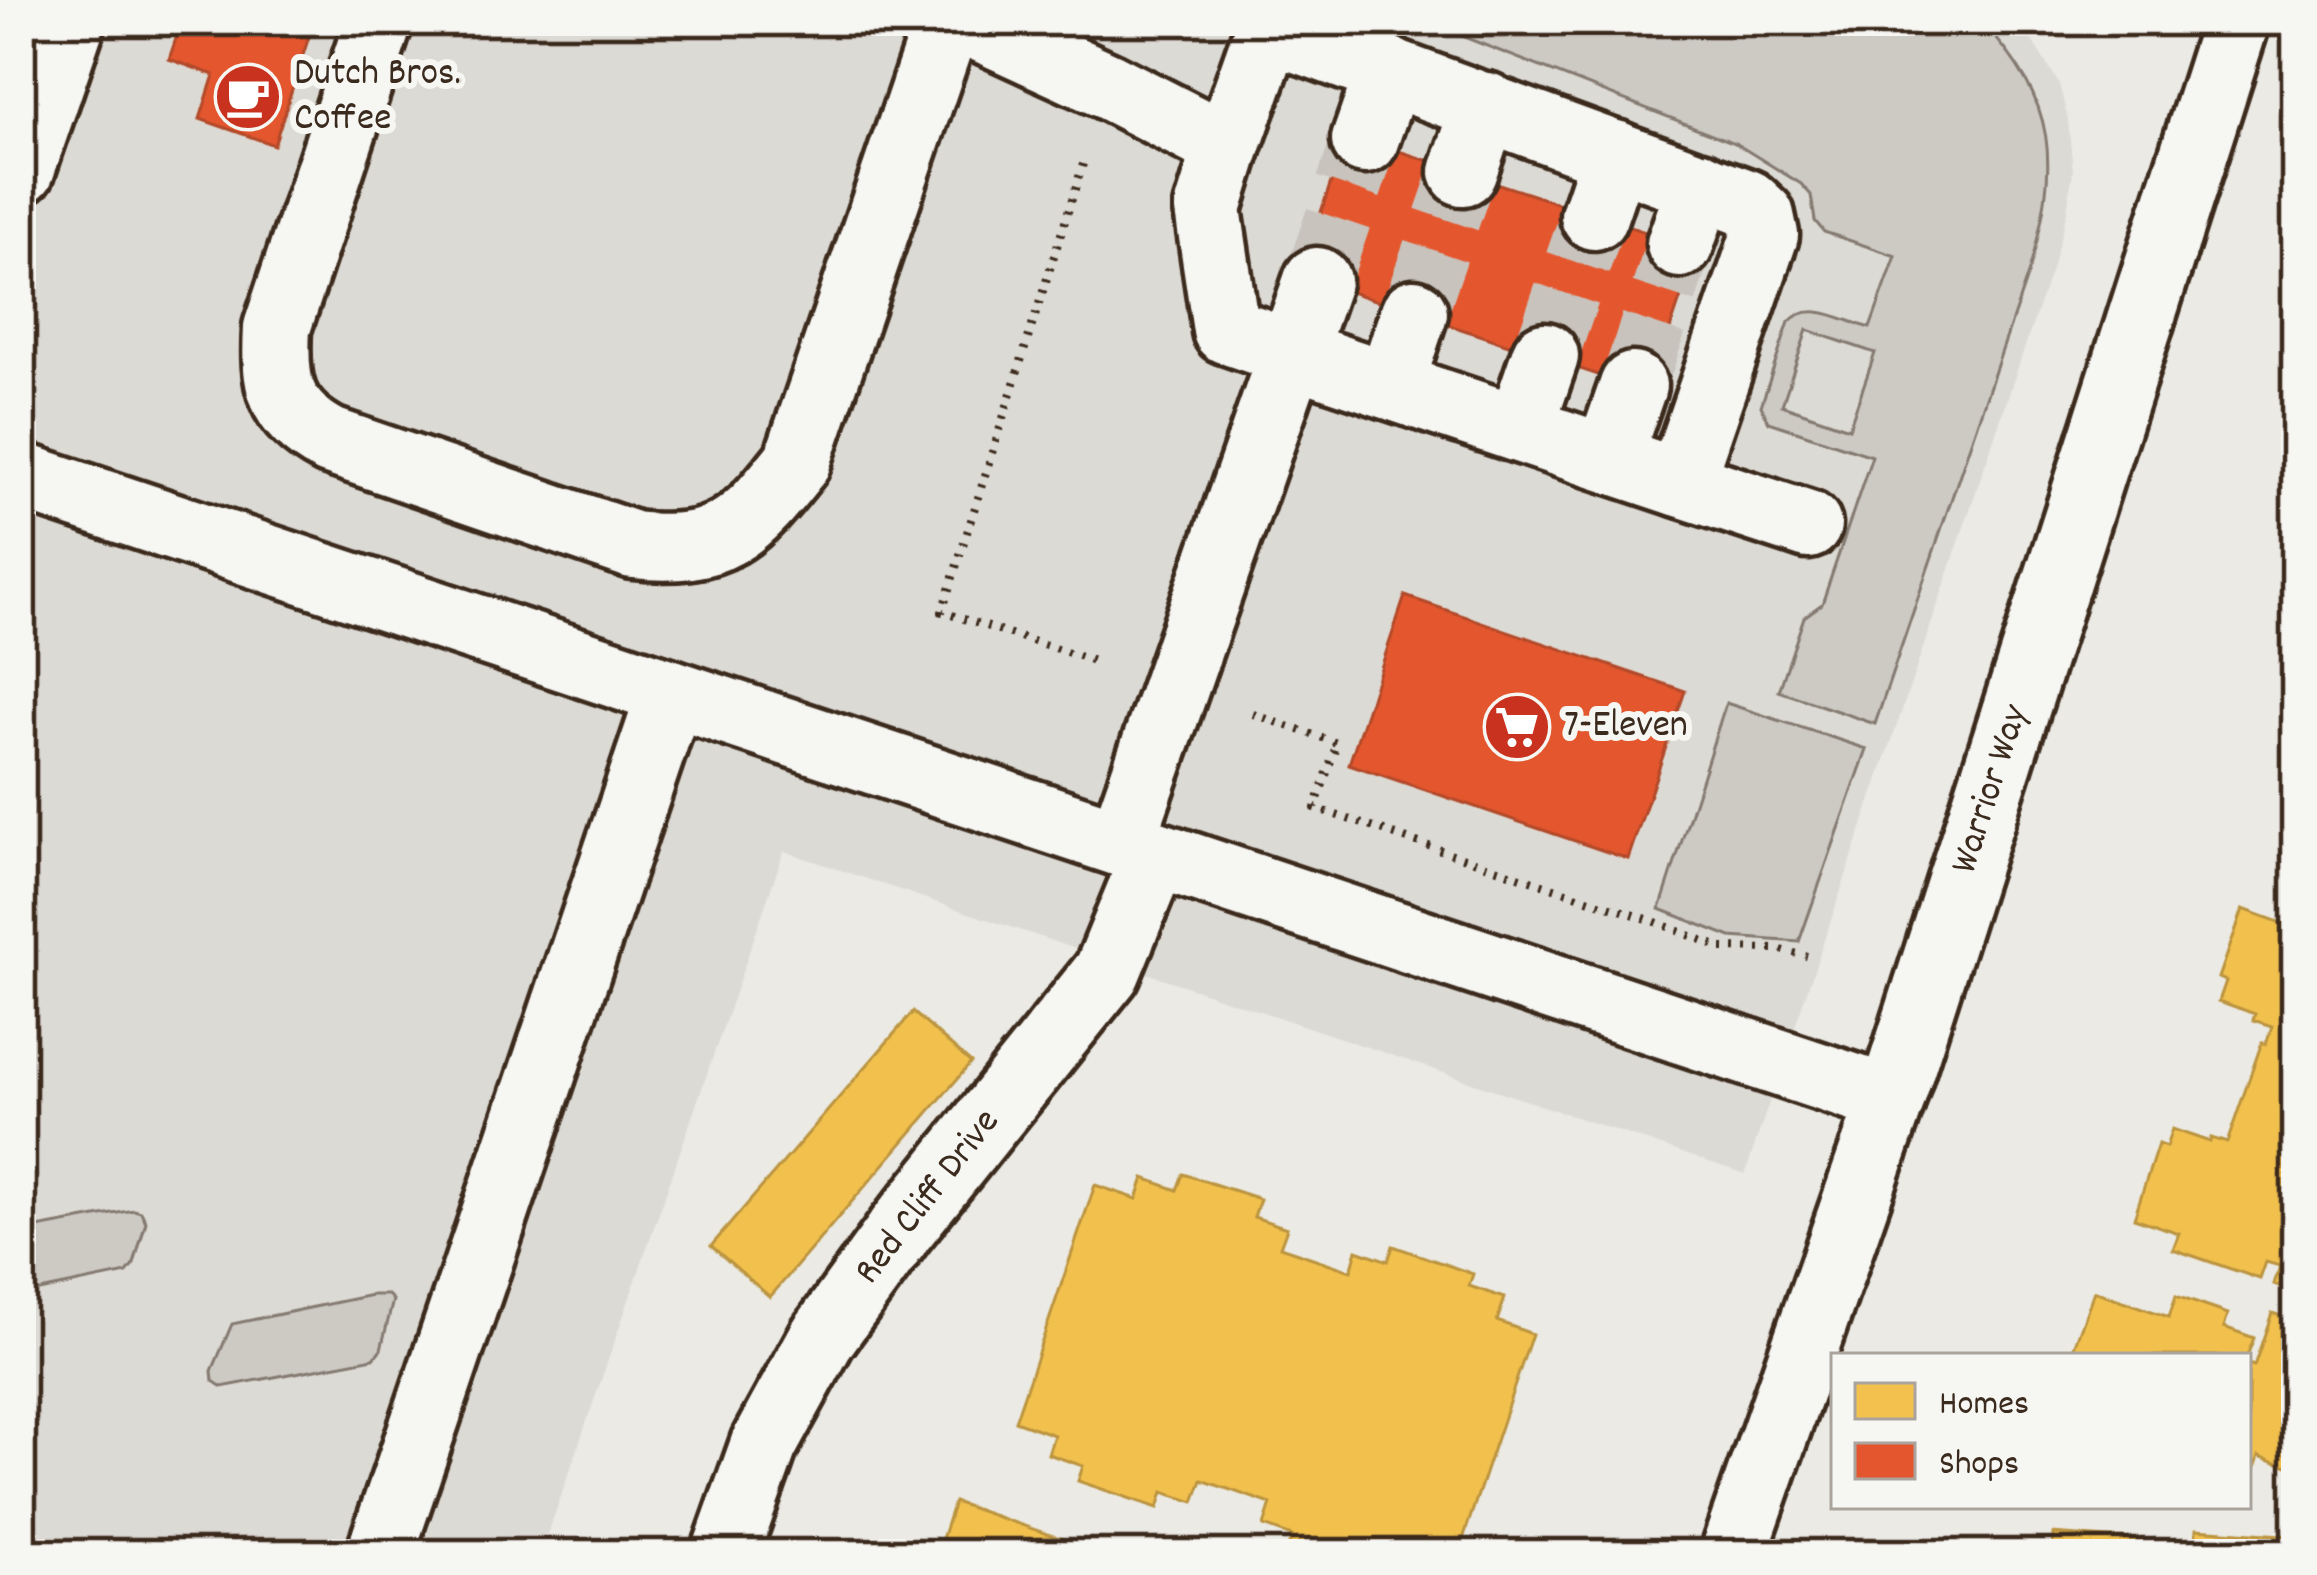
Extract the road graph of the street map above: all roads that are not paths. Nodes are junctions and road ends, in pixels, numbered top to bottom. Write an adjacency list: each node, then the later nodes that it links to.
1 (72, 21): 11 (street)
2 (379, 21): 3 (street)
3 (947, 21)
4 (966, 21): 9 (street)
5 (2236, 21): 27 (street, Warrior Way)
6 (1389, 71): 7 (street); 8 (street); 9 (street)
7 (1486, 106): 10 (street); 12 (street)
8 (1365, 140)
9 (1227, 146): 16 (street)
10 (1615, 154): 13 (street); 23 (street)
11 (21, 170)
12 (1463, 172)
13 (1594, 215)
14 (1317, 281): 16 (street, Red Cliff Drive)
15 (1414, 313): 18 (street)
16 (1292, 352): 18 (street); 26 (street, Red Cliff Drive)
17 (1546, 356): 20 (street)
18 (1390, 385): 20 (street)
19 (1633, 386): 21 (street)
20 (1520, 430): 21 (street)
21 (1608, 458): 23 (street)
22 (21, 476): 25 (street)
23 (1680, 483): 24 (street)
24 (1808, 525)
25 (670, 693): 26 (street); 28 (street)
26 (1138, 849): 27 (street); 29 (street, Red Cliff Drive)
27 (1891, 1100): 30 (street, Warrior Way)
28 (380, 1554)
29 (725, 1554)
30 (1733, 1554)

